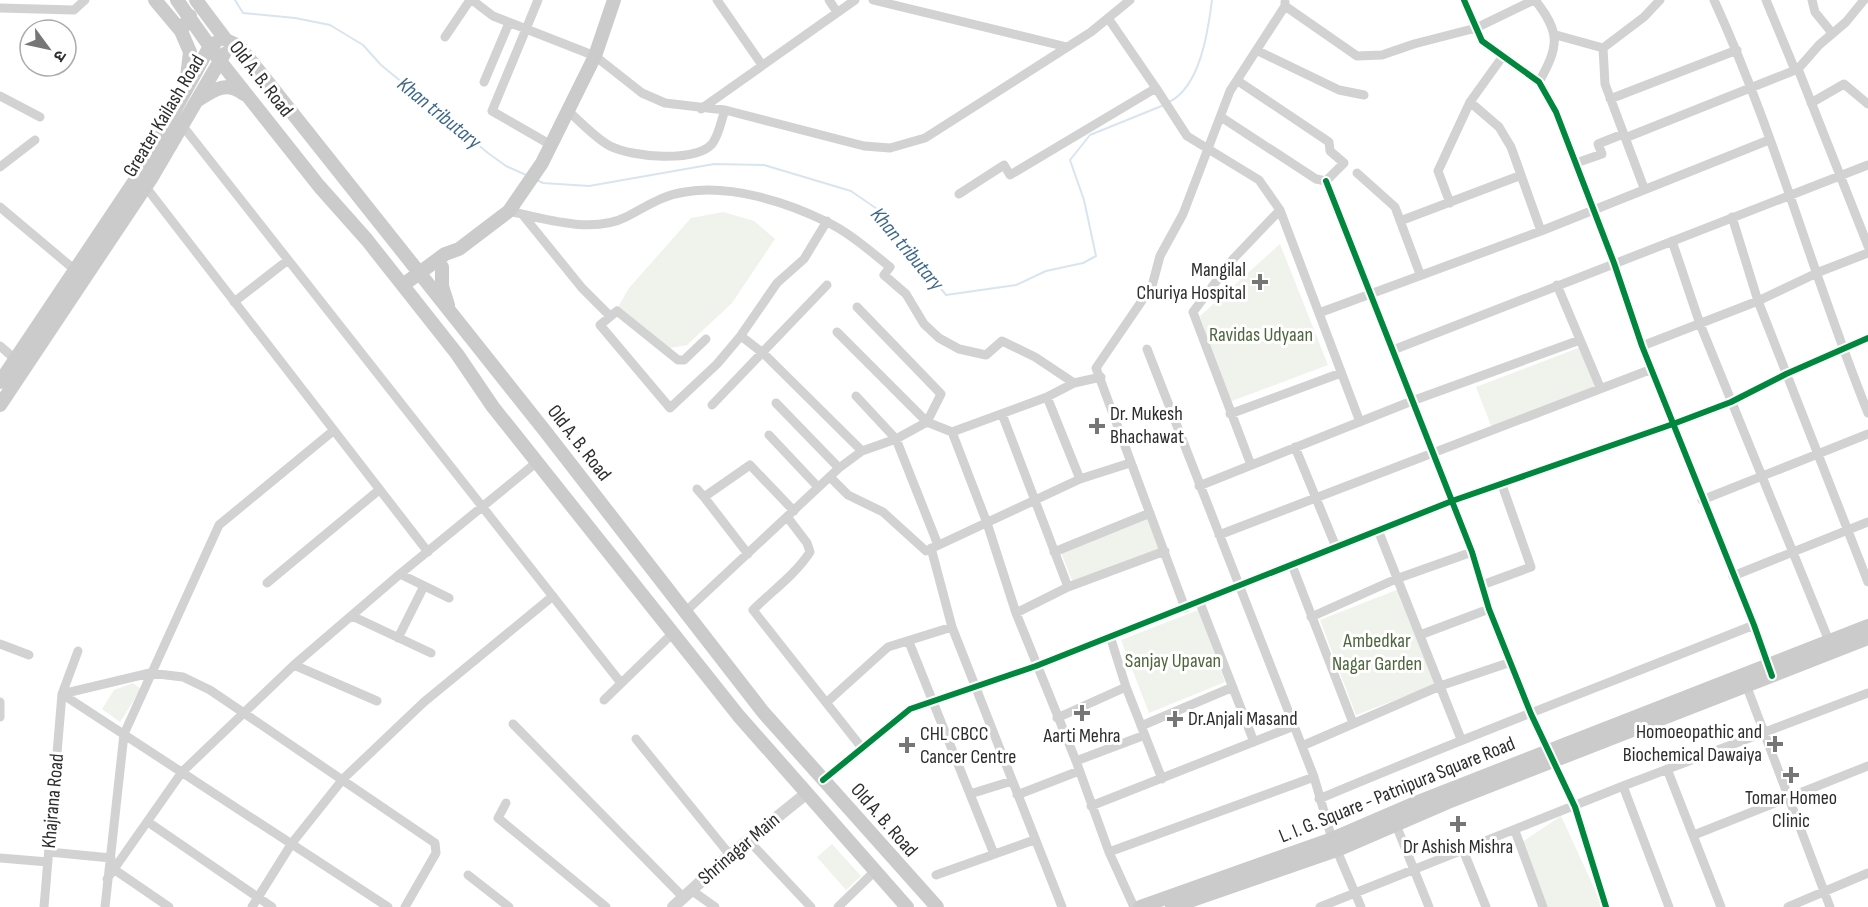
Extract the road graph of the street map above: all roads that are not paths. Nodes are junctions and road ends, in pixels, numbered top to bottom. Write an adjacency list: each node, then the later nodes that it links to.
1 (85, 0): 21 (street)
2 (155, 0): 28 (main road)
3 (177, 0): 23 (main road, Old A. B. Road)
4 (196, 0): 32 (main road, Old A. B. Road)
5 (471, 0): 25 (street); 31 (street)
6 (538, 0): 27 (street)
7 (614, 0): 38 (main road)
8 (717, 0): 41 (street)
9 (829, 0): 22 (street)
10 (855, 0): 22 (street)
11 (873, 0): 34 (street)
12 (1130, 0): 24 (street)
13 (1464, 0): 26 (street)
14 (1660, 0): 35 (street)
15 (1714, 0): 36 (street)
16 (1766, 0): 42 (street)
17 (1812, 0): 29 (street)
18 (1864, 0): 29 (street)
19 (1529, 1): 26 (street); 30 (street)
20 (1285, 3): 26 (street); 37 (street)
21 (0, 8)
22 (837, 12): 41 (street)
23 (190, 16): 28 (main road); 33 (main road, Old A. B. Road)
24 (1108, 18): 34 (street); 48 (street)
25 (509, 23): 27 (street); 44 (street)
26 (1476, 28): 39 (street)
27 (525, 29): 38 (street); 66 (street)
28 (181, 31): 47 (main road)
29 (1832, 33): 42 (street)
30 (1556, 35): 35 (street); 45 (street)
31 (444, 37)
32 (232, 43): 33 (main road, Greater Kailash Road); 40 (main road, Greater Kailash Road); 84 (main road, Old A. B. Road)
33 (210, 46): 40 (main road, Old A. B. Road); 47 (main road, Greater Kailash Road)
34 (1067, 47): 58 (street)
35 (1603, 48): 51 (street)
36 (1737, 50): 46 (street); 51 (street)
37 (1258, 51): 43 (street); 49 (street)
38 (595, 56): 57 (street); 59 (main road)
39 (1503, 56): 45 (street); 54 (street)
40 (220, 61): 52 (main road, Old A. B. Road); 53 (main road, Greater Kailash Road)
41 (762, 66): 57 (street)
42 (1796, 69): 46 (street); 55 (street)
43 (1238, 81): 61 (street); 74 (street)
44 (484, 82)
45 (1539, 82): 68 (street)
46 (1750, 87): 63 (street); 65 (street)
47 (186, 90): 95 (main road, Greater Kailash Road)
48 (1158, 91): 67 (street); 77 (street)
49 (1364, 94)
50 (0, 96): 60 (street)
51 (1610, 99): 63 (street)
52 (253, 101): 53 (main road); 97 (main road, Old A. B. Road)
53 (196, 102): 62 (main road, Greater Kailash Road)
54 (1470, 102): 72 (street); 79 (street)
55 (1811, 103): 56 (street); 73 (street)
56 (1868, 104)
57 (701, 109): 58 (street)
58 (725, 110): 59 (street)
59 (568, 111): 66 (main road)
60 (40, 117)
61 (1221, 117): 67 (street); 74 (street)
62 (182, 126): 75 (main road, Greater Kailash Road); 92 (street)
63 (1624, 136): 68 (street); 76 (street)
64 (34, 140): 70 (street)
65 (1769, 140): 76 (street); 78 (street)
66 (551, 145): 83 (main road)
67 (1209, 149): 81 (street); 127 (street)
68 (1576, 163): 82 (street)
69 (1868, 165): 73 (street)
70 (0, 167)
71 (1357, 173): 86 (street)
72 (1519, 176): 79 (street); 88 (street)
73 (1840, 176): 78 (street); 90 (street)
74 (1326, 181): 103 (street)
75 (145, 186): 105 (street); 136 (main road, Greater Kailash Road)
76 (1644, 188): 82 (street)
77 (959, 194)
78 (1789, 195): 85 (street); 96 (street)
79 (1450, 203): 86 (street)
80 (0, 207): 95 (street)
81 (1280, 210): 107 (street); 140 (street)
82 (1593, 211): 88 (street); 93 (street)
83 (515, 213): 87 (street); 94 (main road); 108 (street)
84 (374, 216): 94 (main road); 99 (main road, Old A. B. Road)
85 (1732, 217): 89 (street); 104 (street)
86 (1400, 221): 98 (street)
87 (827, 222): 112 (street); 129 (street)
88 (1541, 231): 98 (street)
89 (1672, 241): 93 (street); 110 (street)
90 (1868, 246)
91 (1868, 253): 96 (street)
92 (288, 260): 105 (street); 168 (street)
93 (1614, 263): 101 (street); 117 (street)
94 (438, 264): 99 (main road); 109 (main road)
95 (75, 270): 123 (main road, Greater Kailash Road)
96 (1818, 272): 104 (street); 118 (street)
97 (393, 273): 102 (main road, Old A. B. Road); 121 (street)
98 (1420, 274): 103 (street)
99 (422, 277): 102 (main road); 109 (main road, Old A. B. Road)
100 (827, 285): 122 (street)
101 (1557, 285): 115 (street); 120 (street)
102 (405, 289): 121 (main road, Old A. B. Road)
103 (1369, 293): 107 (street); 120 (street)
104 (1758, 301): 110 (street); 126 (street)
105 (234, 302): 144 (street)
106 (857, 307): 141 (street)
107 (1319, 313): 125 (street)
108 (610, 316): 112 (street); 114 (street)
109 (453, 317): 199 (main road, Old A. B. Road)
110 (1700, 324): 117 (street); 134 (street)
111 (837, 332): 141 (street)
112 (741, 336): 122 (street)
113 (1868, 338): 118 (street)
114 (706, 339)
115 (1580, 340): 130 (street); 133 (street)
116 (0, 346): 123 (street)
117 (1642, 346): 124 (street)
118 (1842, 348): 126 (street); 138 (street)
119 (1147, 349): 161 (street)
120 (1393, 350): 133 (street)
121 (457, 354): 153 (main road, Old A. B. Road)
122 (764, 354): 137 (street); 150 (street)
123 (15, 359): 128 (main road, Greater Kailash Road)
124 (1652, 369): 130 (street); 143 (street)
125 (1341, 373): 140 (street); 142 (street)
126 (1786, 374): 134 (street); 152 (street)
127 (1101, 377): 129 (street); 154 (street)
128 (0, 382)
129 (1074, 382): 132 (street)
130 (1600, 387): 151 (street)
131 (856, 396): 148 (street)
132 (1047, 397): 139 (street); 159 (street)
133 (1412, 401): 142 (street); 151 (street)
134 (1731, 402): 143 (street); 157 (street)
135 (776, 403): 156 (street)
136 (0, 405)
137 (712, 405)
138 (1868, 413)
139 (1002, 414): 145 (street); 165 (street)
140 (1230, 414): 155 (street)
141 (927, 422): 145 (street); 148 (street)
142 (1360, 422): 149 (street)
143 (1672, 424): 160 (street); 166 (street)
144 (333, 431): 163 (street); 221 (street)
145 (952, 432): 172 (street)
146 (1868, 434): 152 (street)
147 (769, 435): 162 (street)
148 (896, 439): 150 (street); 176 (street)
149 (1295, 447): 155 (street); 164 (street)
150 (862, 451): 156 (street)
151 (1433, 452): 164 (street); 167 (street)
152 (1818, 454): 157 (street); 174 (street)
153 (537, 462): 168 (street); 206 (main road, Old A. B. Road)
154 (1130, 463): 159 (street); 169 (street)
155 (1251, 465): 161 (street)
156 (839, 468): 158 (street)
157 (1761, 476): 166 (street); 182 (street)
158 (830, 477): 162 (street); 176 (street)
159 (1080, 479): 165 (street)
160 (1502, 485): 167 (street); 190 (street)
161 (1199, 486): 175 (street)
162 (818, 487): 170 (street)
163 (380, 490): 179 (street); 189 (street)
164 (1317, 498): 175 (street); 177 (street)
165 (1034, 500): 172 (street); 180 (street)
166 (1702, 500): 186 (street)
167 (1452, 501): 173 (street); 181 (street)
168 (482, 506): 179 (street); 194 (street)
169 (1150, 513): 178 (street); 180 (street)
170 (791, 515): 183 (street); 183 (street); 233 (street)
171 (1868, 522): 174 (street)
172 (987, 523): 176 (street); 200 (street)
173 (1378, 530): 177 (street); 187 (street)
174 (1847, 531): 182 (street); 188 (street)
175 (1220, 536): 193 (street)
176 (935, 547): 205 (street)
177 (1336, 547): 184 (street)
178 (1165, 551): 192 (street); 197 (street)
179 (428, 552): 185 (street)
180 (1054, 552): 192 (street)
181 (1472, 552): 187 (street); 190 (street)
182 (1791, 553): 186 (street); 212 (street)
183 (748, 554): 199 (street)
184 (1292, 565): 193 (street); 202 (street)
185 (400, 574): 191 (street); 201 (street)
186 (1733, 576): 203 (street)
187 (1396, 579): 202 (street); 207 (street)
188 (1868, 582)
189 (267, 584)
190 (1482, 585): 198 (street)
191 (424, 586): 195 (street); 209 (street)
192 (1068, 587): 200 (street)
193 (1240, 587): 196 (street); 241 (street)
194 (553, 596): 223 (street); 256 (street)
195 (449, 598)
196 (1200, 603): 197 (street); 227 (street)
197 (1185, 609): 208 (street)
198 (1489, 609): 207 (street); 217 (street)
199 (685, 612): 258 (main road, Old A. B. Road)
200 (1016, 613): 219 (street)
201 (351, 616): 209 (street); 218 (street)
202 (1311, 617): 240 (street)
203 (1754, 625): 220 (street); 236 (street)
204 (1868, 626): 212 (main road, L. I. G. Square - Patnipura Square Road)
205 (952, 627): 211 (street); 225 (street)
206 (673, 633): 223 (street); 261 (main road, Old A. B. Road)
207 (1420, 635): 224 (street)
208 (1110, 636): 219 (street); 226 (street)
209 (398, 638): 215 (street)
210 (1868, 638): 220 (main road, L. I. G. Square - Patnipura Square Road)
211 (909, 642): 233 (street); 234 (street)
212 (1829, 642): 220 (main road, L. I. G. Square - Patnipura Square Road)
213 (0, 644): 216 (street)
214 (78, 651): 229 (street, Khajrana Road)
215 (431, 653)
216 (29, 655)
217 (1511, 662): 224 (street); 236 (street)
218 (294, 665): 231 (street); 235 (street)
219 (1036, 666): 225 (street); 238 (street)
220 (1770, 671): 222 (main road, L. I. G. Square - Patnipura Square Road)
221 (150, 673): 229 (street); 235 (street); 244 (street)
222 (1745, 680): 243 (street); 250 (main road, L. I. G. Square - Patnipura Square Road)
223 (621, 683): 230 (street)
224 (1440, 686): 240 (street); 246 (street)
225 (975, 687): 234 (street); 259 (street)
226 (1126, 687): 238 (street); 242 (street)
227 (1233, 687): 242 (street); 247 (street)
228 (1868, 693): 243 (street)
229 (62, 694): 244 (street); 281 (street, Khajrana Road)
230 (604, 700)
231 (377, 701)
232 (0, 702): 237 (street)
233 (827, 702): 249 (street)
234 (932, 702): 249 (street); 262 (street)
235 (243, 713): 254 (street); 256 (street)
236 (1532, 714): 246 (street); 250 (street)
237 (0, 717)
238 (1057, 718): 251 (street)
239 (513, 723): 293 (street)
240 (1353, 723): 248 (street)
241 (1294, 726): 247 (street); 248 (street)
242 (1143, 730): 251 (street); 257 (street)
243 (1763, 732): 253 (street); 264 (street)
244 (123, 734): 254 (street); 284 (street)
245 (636, 739): 280 (street)
246 (1461, 739): 265 (street)
247 (1254, 742): 257 (street)
248 (1302, 746): 255 (street)
249 (862, 748): 258 (street)
250 (1550, 757): 268 (street); 270 (main road, L. I. G. Square - Patnipura Square Road); 276 (main road, L. I. G. Square - Patnipura Square Road)
251 (1077, 766): 263 (street); 267 (street)
252 (1868, 766): 264 (street)
253 (1667, 769): 260 (street); 272 (street)
254 (182, 772): 269 (street); 275 (street)
255 (1314, 777): 265 (street); 278 (street)
256 (343, 779): 275 (street); 304 (street)
257 (1162, 779): 267 (street)
258 (823, 780): 297 (main road, Old A. B. Road)
259 (1012, 781): 262 (street); 263 (street)
260 (1623, 786): 268 (street); 296 (street)
261 (807, 793): 274 (street, Shrinagar Main); 287 (main road, Old A. B. Road)
262 (970, 794): 279 (street)
263 (1017, 795): 273 (street)
264 (1789, 797): 272 (street); 292 (street)
265 (1319, 799): 276 (street)
266 (506, 803): 306 (street)
267 (1091, 806): 278 (street)
268 (1575, 807): 271 (street); 321 (street)
269 (148, 822): 283 (street); 295 (street)
270 (1396, 825): 276 (main road, L. I. G. Square - Patnipura Square Road); 286 (street)
271 (1515, 831): 277 (street); 320 (street)
272 (1694, 835): 323 (street)
273 (1034, 840): 279 (street); 312 (street)
274 (749, 841): 280 (street, Shrinagar Main); 309 (street)
275 (292, 843): 295 (street); 303 (street)
276 (1335, 844): 294 (street); 314 (main road, L. I. G. Square - Patnipura Square Road); 315 (main road, L. I. G. Square - Patnipura Square Road)
277 (1463, 850): 286 (street); 319 (street)
278 (1109, 852): 313 (street)
279 (994, 854): 290 (street)
280 (730, 855): 293 (street, Shrinagar Main)
281 (48, 857): 282 (street); 284 (street); 298 (street, Khajrana Road)
282 (0, 858)
283 (124, 858): 284 (street); 285 (street)
284 (108, 860): 291 (street)
285 (116, 870): 291 (street); 300 (street)
286 (1414, 870): 294 (street); 318 (street)
287 (875, 871): 310 (street); 311 (main road, Old A. B. Road)
288 (1868, 873): 292 (street)
289 (468, 875): 305 (street)
290 (936, 875)
291 (107, 879): 299 (street)
292 (1824, 892): 324 (street); 325 (street)
293 (687, 893): 307 (street, Shrinagar Main); 308 (street)
294 (1355, 893): 316 (street); 317 (street)
295 (258, 898): 301 (street); 302 (street)
296 (1668, 905): 322 (street)
297 (937, 906)
298 (44, 907)
299 (105, 907)
300 (169, 907)
301 (252, 907)
302 (272, 907)
303 (388, 907)
304 (405, 907)
305 (509, 907)
306 (606, 907)
307 (673, 907)
308 (716, 907)
309 (811, 907)
310 (838, 907)
311 (907, 907)
312 (1062, 907)
313 (1134, 907)
314 (1140, 907)
315 (1172, 907)
316 (1320, 907)
317 (1361, 907)
318 (1429, 907)
319 (1486, 907)
320 (1543, 907)
321 (1606, 907)
322 (1658, 907)
323 (1721, 907)
324 (1788, 907)
325 (1830, 907)

